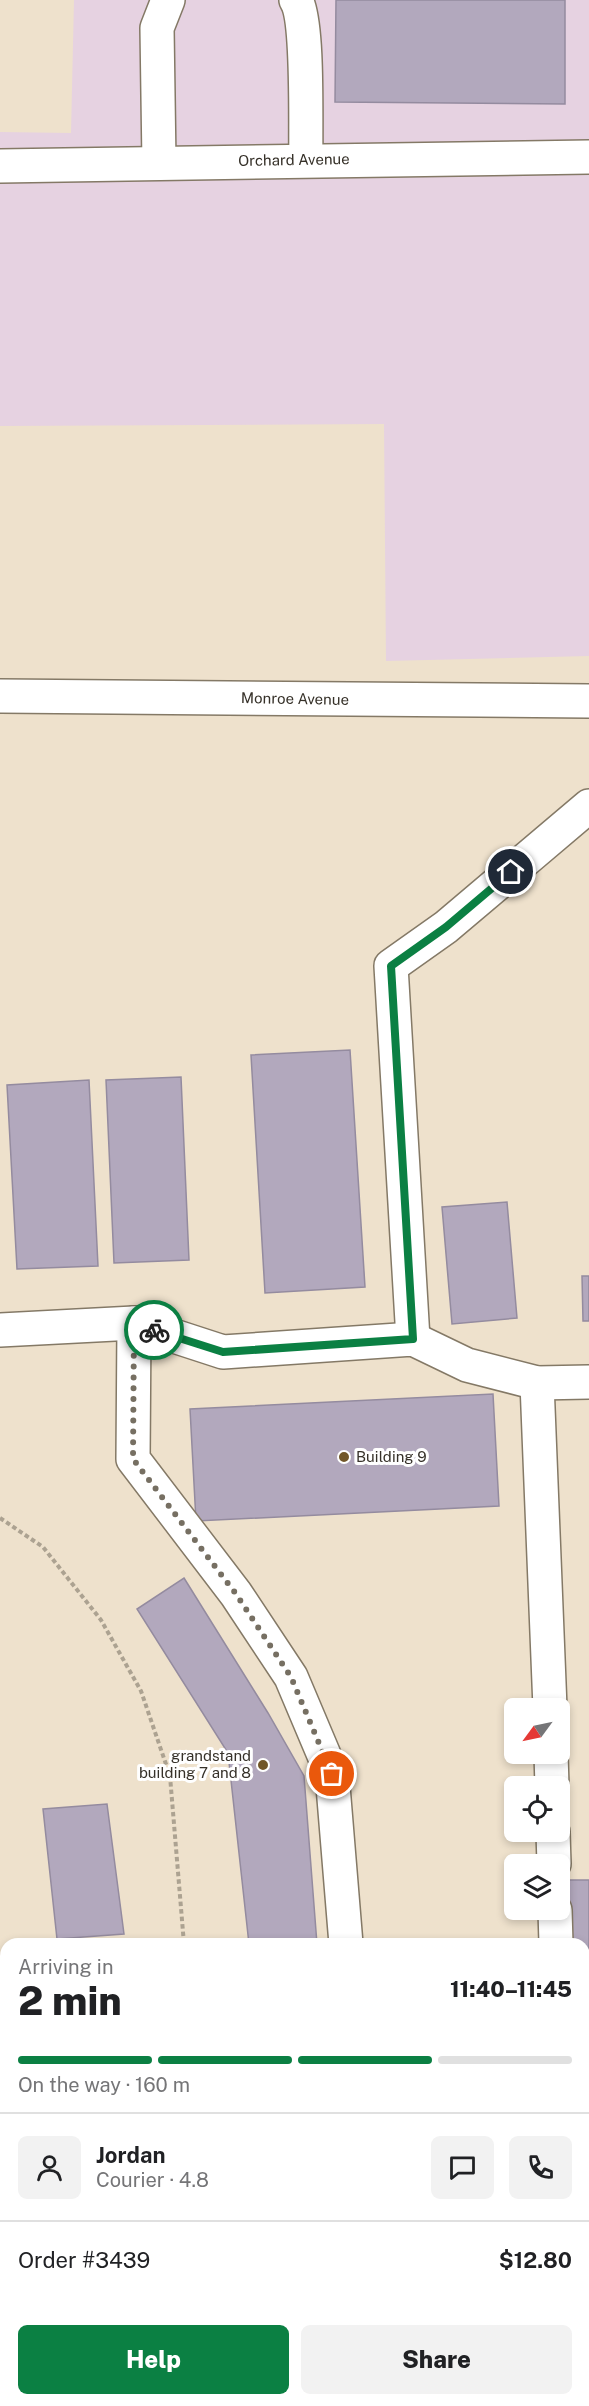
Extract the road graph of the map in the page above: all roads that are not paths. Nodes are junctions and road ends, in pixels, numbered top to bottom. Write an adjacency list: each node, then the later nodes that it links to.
1 (168, 0): 5 (street)
2 (296, 0): 4 (street)
3 (589, 157): 4 (street, Orchard Avenue)
4 (306, 160): 5 (street, Orchard Avenue)
5 (159, 163): 6 (street, Orchard Avenue)
6 (0, 166)
7 (0, 696): 8 (street, Monroe Avenue)
8 (589, 702)
9 (589, 806): 12 (street)
10 (134, 1323): 11 (street); 12 (street); 17 (street)
11 (0, 1330)
12 (413, 1339): 14 (street)
13 (589, 1382): 14 (street)
14 (537, 1383): 15 (street)
15 (550, 1698)
16 (555, 1920): 18 (street)
17 (346, 1938)
18 (556, 1938)

